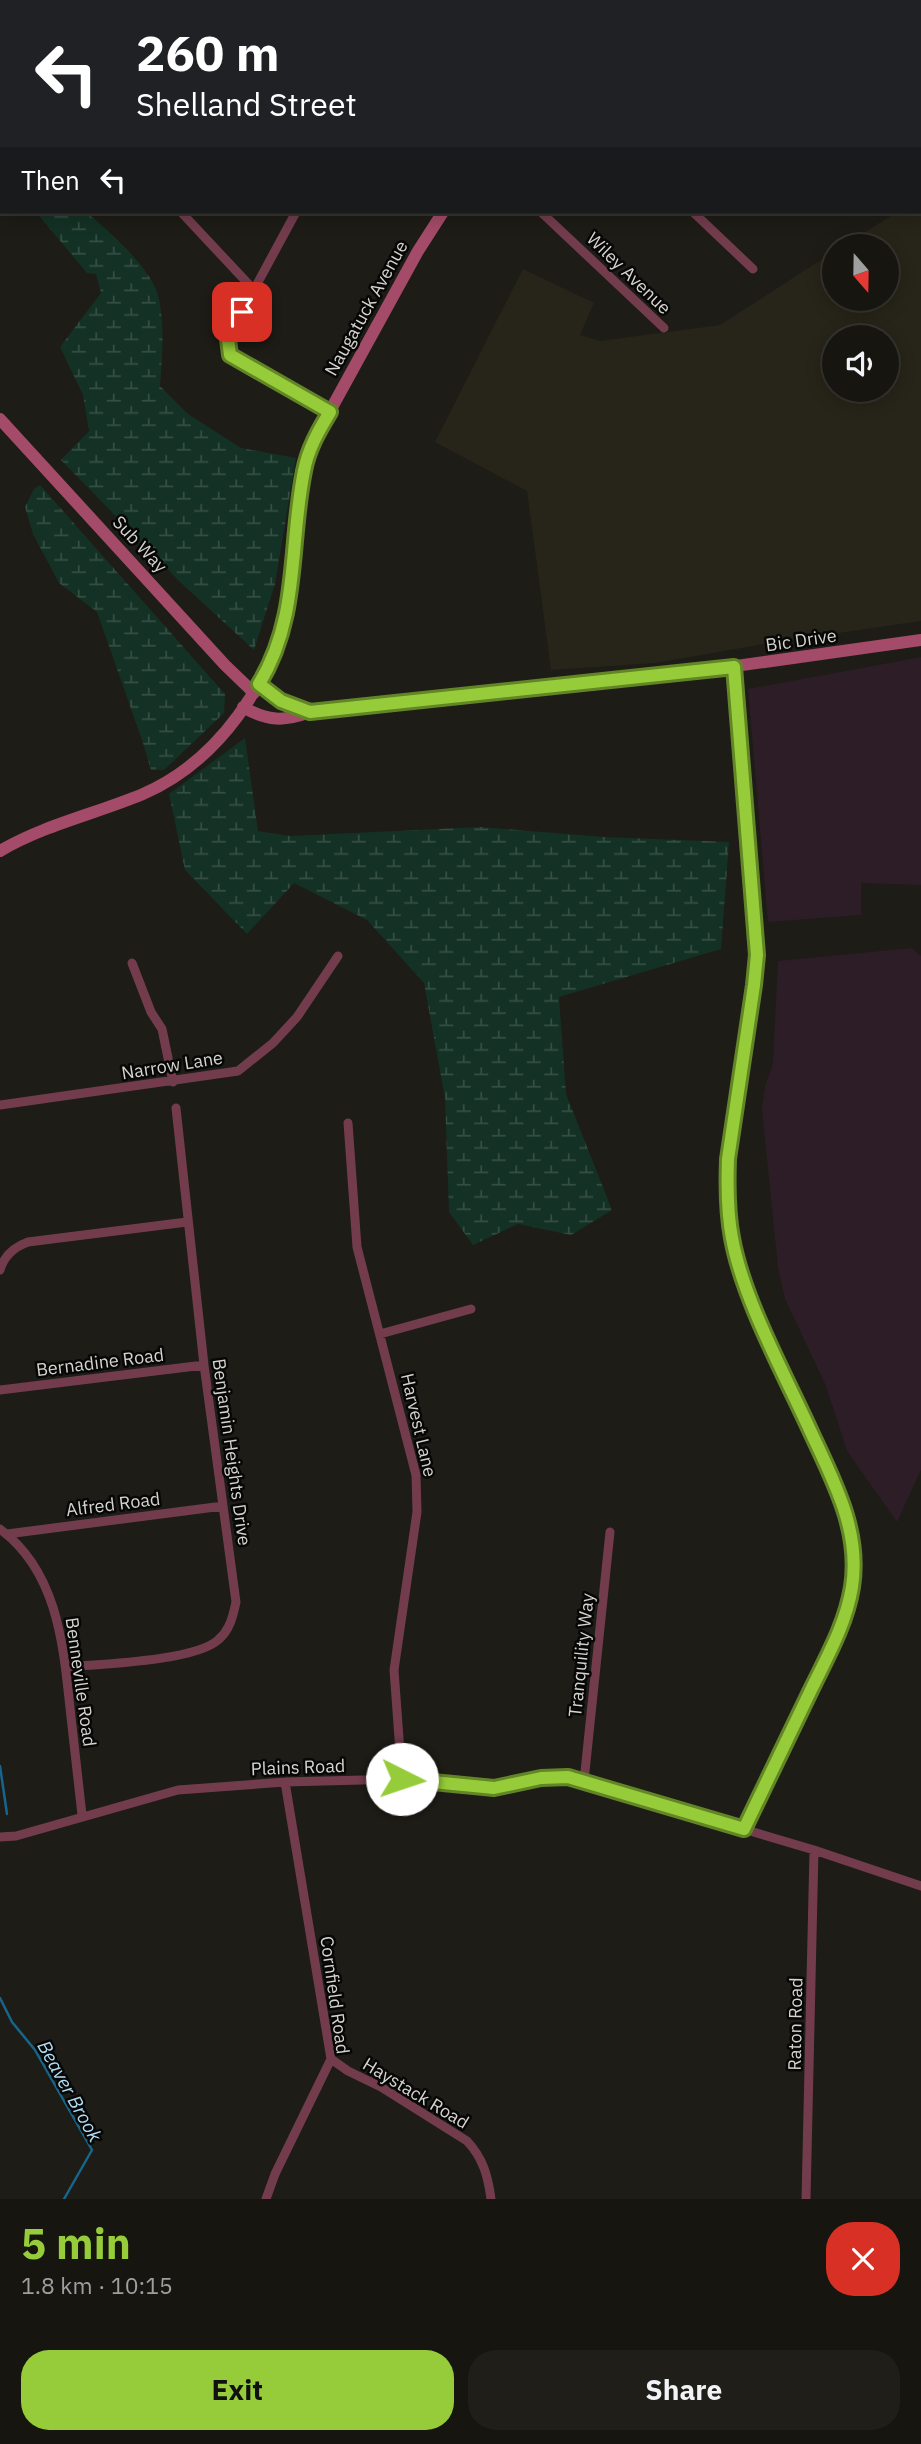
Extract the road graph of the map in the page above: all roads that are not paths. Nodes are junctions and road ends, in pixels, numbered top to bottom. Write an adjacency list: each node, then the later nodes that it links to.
1 (183, 214): 7 (street)
2 (295, 214): 7 (street)
3 (442, 214): 9 (main road, Naugatuck Avenue)
4 (543, 214): 8 (street, Wiley Avenue)
5 (695, 214): 6 (street)
6 (753, 269)
7 (253, 289): 9 (street)
8 (664, 328)
9 (330, 412): 13 (main road, Naugatuck Avenue)
10 (0, 419): 13 (main road, Sub Way)
11 (921, 640): 12 (main road, Bic Drive)
12 (734, 667): 15 (main road, Bic Drive); 37 (street)
13 (257, 688): 14 (main road, Naugatuck Avenue); 15 (main road, Bic Drive)
14 (243, 708): 15 (main road, Bic Drive); 16 (main road, Naugatuck Avenue)
15 (310, 712)
16 (0, 851)
17 (338, 956): 19 (street, Narrow Lane)
18 (132, 963): 19 (street)
19 (173, 1082): 20 (street, Narrow Lane)
20 (0, 1105)
21 (176, 1108): 23 (street, Benjamin Heights Drive)
22 (348, 1123): 26 (street, Harvest Lane)
23 (187, 1222): 24 (street); 27 (street, Benjamin Heights Drive)
24 (0, 1270)
25 (471, 1309): 26 (street)
26 (380, 1334): 33 (street, Harvest Lane)
27 (204, 1365): 28 (street, Bernadine Road); 29 (street, Benjamin Heights Drive)
28 (0, 1390)
29 (223, 1506): 30 (street, Alfred Road); 32 (street, Benjamin Heights Drive)
30 (3, 1531): 32 (street, Benneville Road)
31 (610, 1532): 34 (street, Tranquility Way)
32 (66, 1667): 36 (street, Benneville Road)
33 (402, 1779): 34 (street, Plains Road); 35 (street, Plains Road)
34 (584, 1781): 37 (street, Plains Road)
35 (285, 1783): 36 (street, Plains Road); 41 (street, Cornfield Road)
36 (82, 1815): 38 (street, Plains Road)
37 (744, 1829): 39 (street, Plains Road)
38 (0, 1837)
39 (814, 1850): 40 (street, Plains Road); 44 (street, Raton Road)
40 (921, 1886)
41 (331, 2059): 42 (street, Cornfield Road); 43 (street, Haystack Road)
42 (266, 2199)
43 (491, 2199)
44 (806, 2199)

